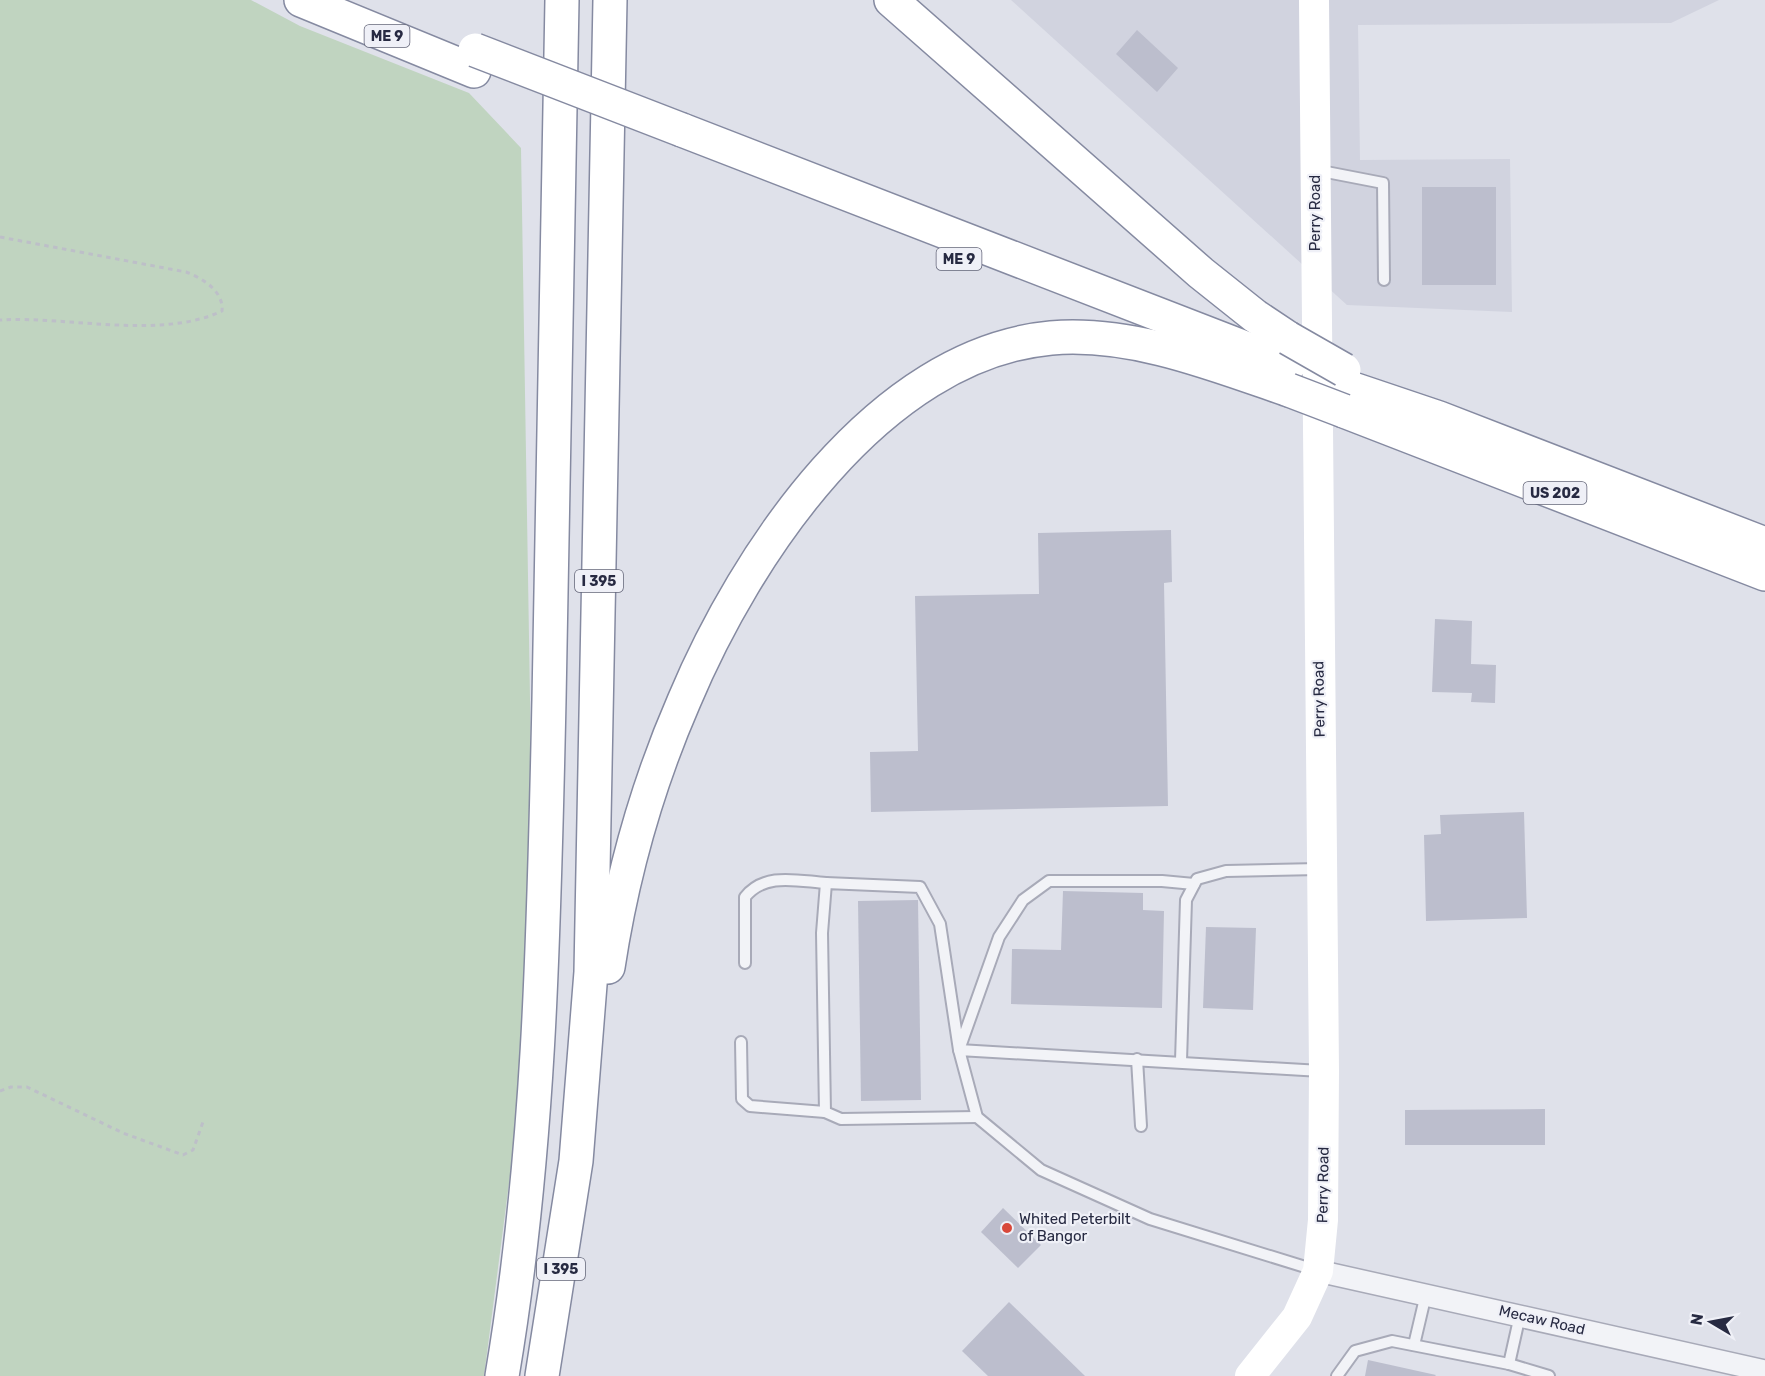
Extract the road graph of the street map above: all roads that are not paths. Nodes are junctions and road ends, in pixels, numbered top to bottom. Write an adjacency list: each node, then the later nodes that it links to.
1 (301, 0): 8 (highway, ME 9)
2 (347, 0): 8 (highway)
3 (540, 0): 12 (highway)
4 (562, 0): 12 (highway, I 395)
5 (610, 0): 30 (highway, I 395)
6 (891, 0): 13 (highway)
7 (1314, 0): 10 (street, Perry Road)
8 (475, 60): 9 (highway, bridge)
9 (681, 141): 13 (highway); 14 (highway, ME 9)
10 (1315, 170): 11 (lane); 18 (street, Perry Road)
11 (1384, 280)
12 (557, 294): 37 (highway, I 395)
13 (1288, 364): 14 (highway, US 202); 15 (highway, US 202, bridge); 15 (highway, bridge)
14 (1235, 372): 30 (highway)
15 (1344, 389): 16 (highway, US 202); 17 (highway, US 202)
16 (1765, 544)
17 (1765, 574)
18 (1321, 869): 20 (lane); 26 (street, Perry Road)
19 (826, 883): 21 (lane); 23 (lane); 27 (lane)
20 (1194, 885): 23 (lane); 25 (lane)
21 (745, 963)
22 (741, 1042): 27 (lane)
23 (959, 1050): 24 (lane); 28 (lane)
24 (1137, 1059): 25 (lane); 29 (lane)
25 (1180, 1061): 26 (lane)
26 (1324, 1071): 31 (street, Perry Road)
27 (825, 1112): 28 (lane)
28 (977, 1117): 31 (lane)
29 (1141, 1126)
30 (576, 1161): 38 (highway, I 395)
31 (1318, 1271): 32 (street, Mecaw Road); 39 (street, Perry Road)
32 (1426, 1294): 33 (street, Mecaw Road); 34 (lane)
33 (1520, 1315): 35 (lane); 36 (street, Mecaw Road)
34 (1414, 1345): 35 (lane); 40 (lane)
35 (1509, 1364): 41 (lane)
36 (1765, 1371)
37 (502, 1376)
38 (542, 1376)
39 (1250, 1376)
40 (1336, 1376)
41 (1549, 1376)

